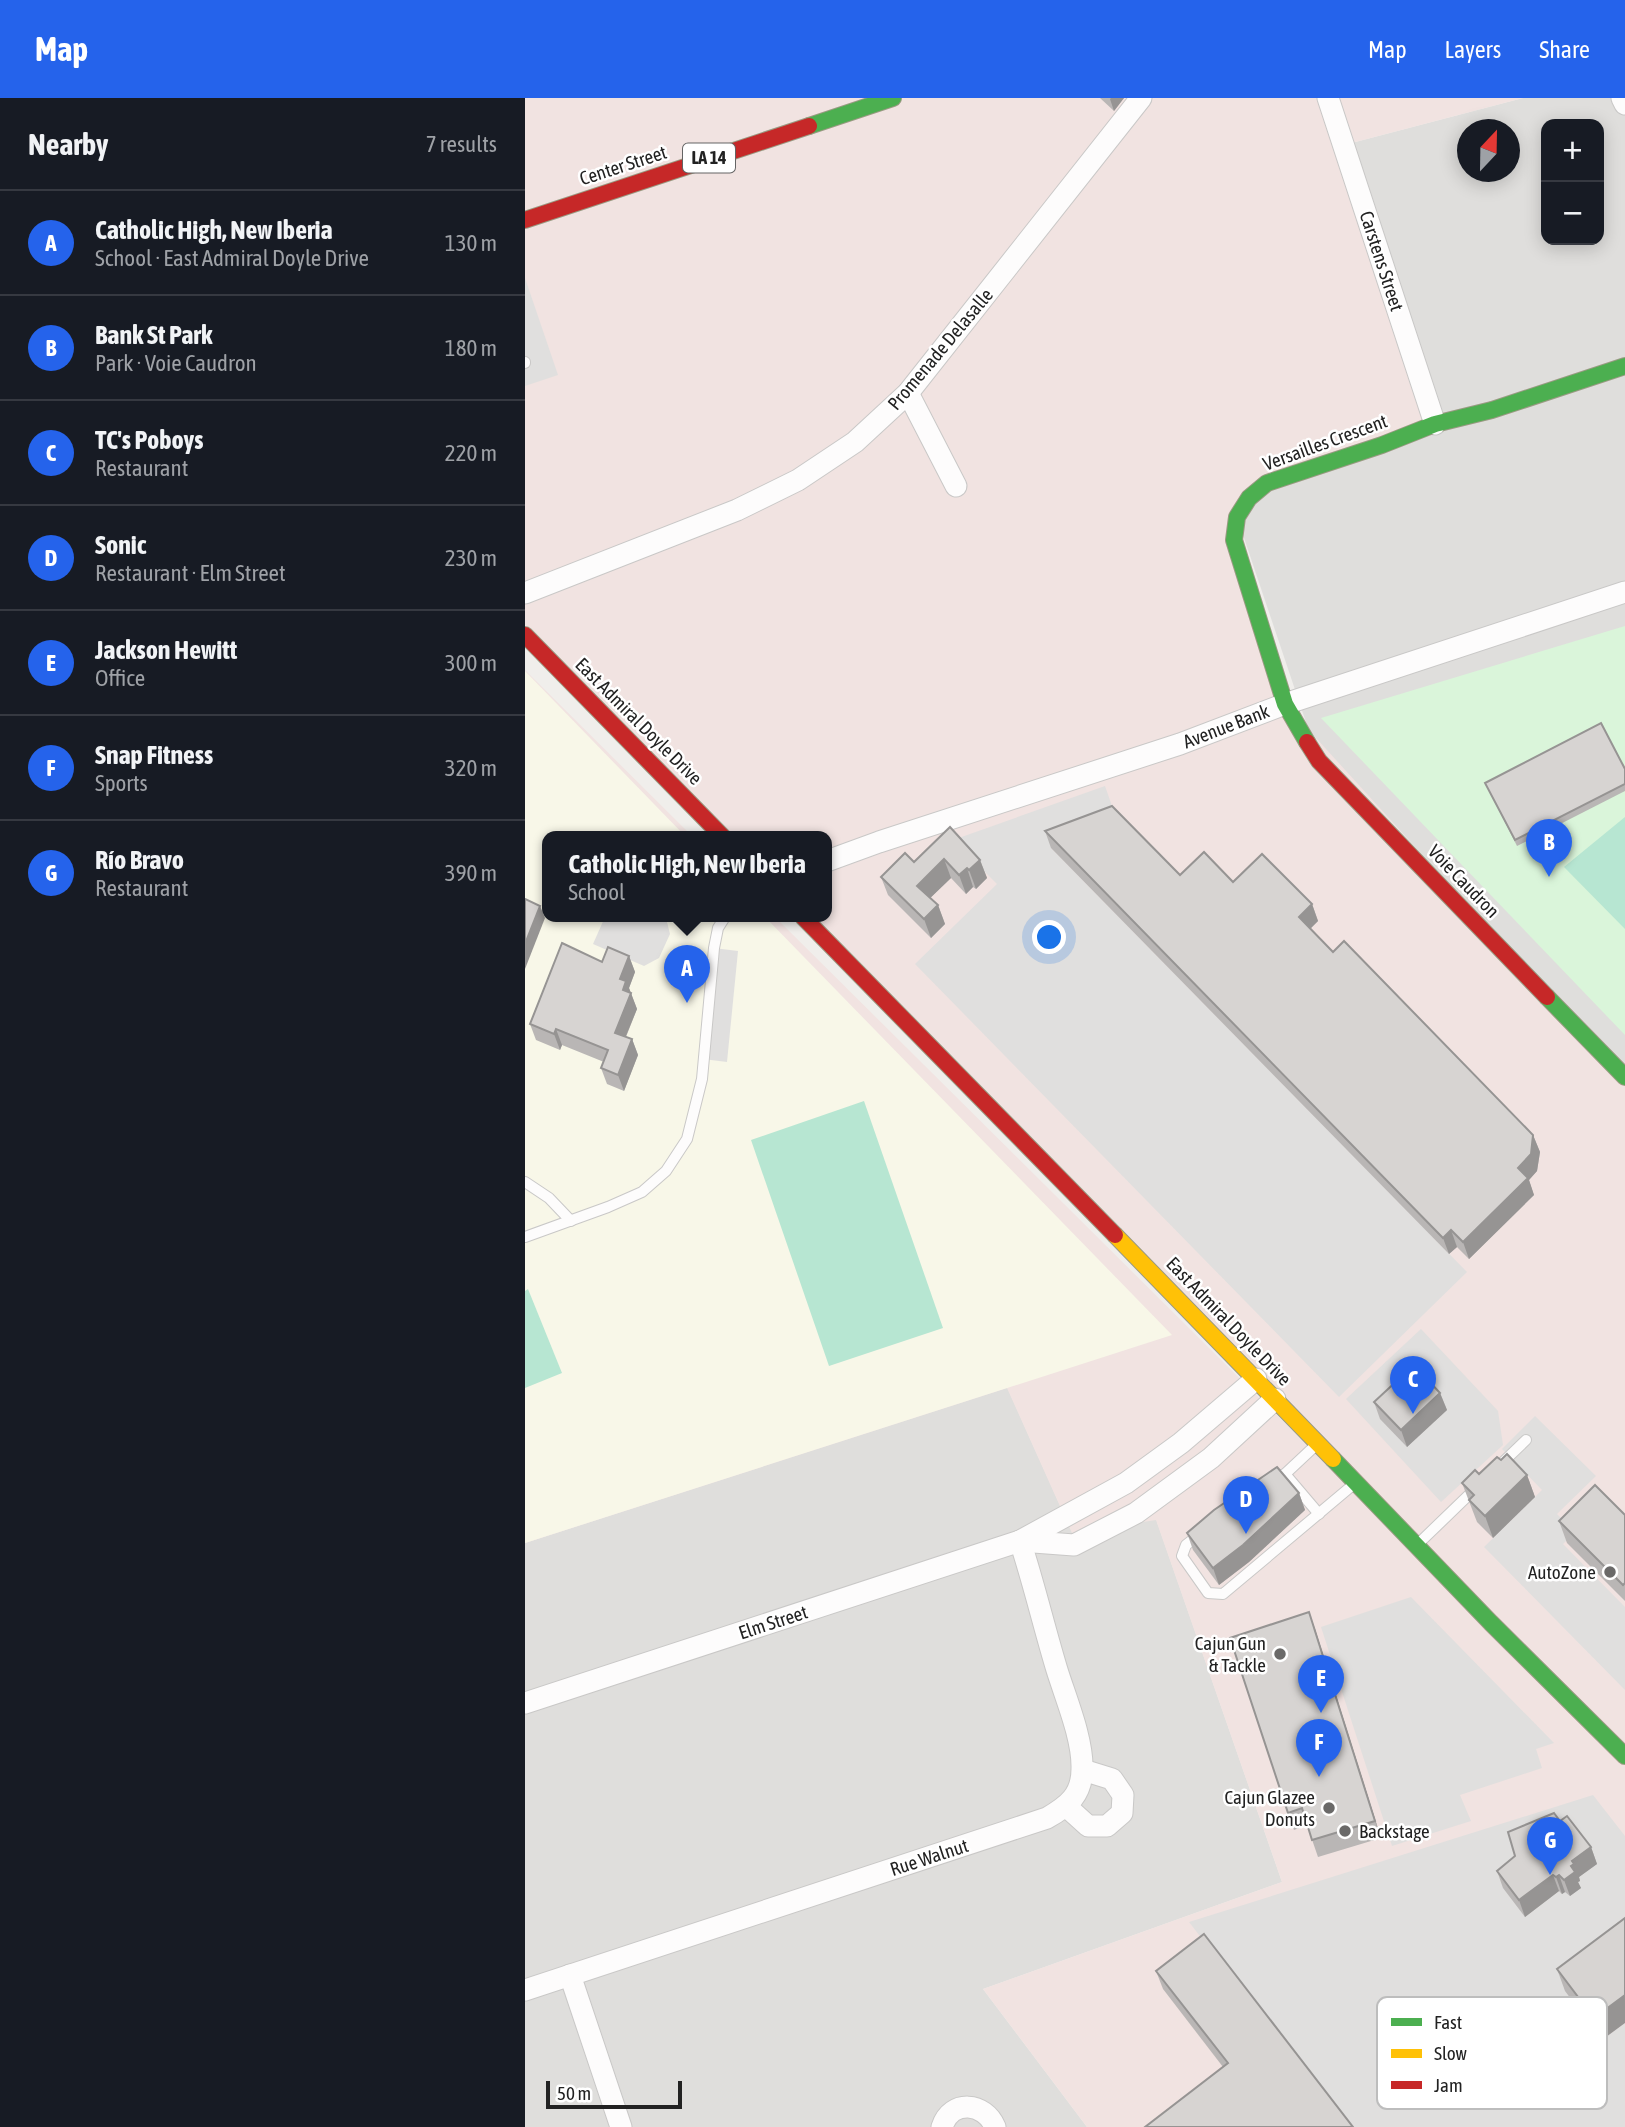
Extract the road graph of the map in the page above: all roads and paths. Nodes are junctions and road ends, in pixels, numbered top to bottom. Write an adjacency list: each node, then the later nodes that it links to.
1 (893, 98): 6 (main road, Center Street / LA 14)
2 (1141, 98): 8 (street, Promenade Delasalle)
3 (1328, 98): 9 (street, Carstens Street)
4 (1622, 98): 5 (street)
5 (1625, 104)
6 (525, 219)
7 (1625, 366): 9 (main road, Versailles Crescent)
8 (908, 393): 10 (street); 12 (street, Promenade Delasalle)
9 (1435, 424): 14 (main road, Versailles Crescent)
10 (956, 486)
11 (1625, 592): 14 (street, Avenue Bank)
12 (525, 593)
13 (525, 635): 15 (main road, East Admiral Doyle Drive)
14 (1285, 704): 16 (street, Avenue Bank); 19 (main road, Voie Caudron)
15 (717, 831)
16 (832, 859)
17 (722, 922): 21 (lane)
18 (808, 922): 23 (main road, East Admiral Doyle Drive)
19 (1625, 1077)
20 (525, 1182): 21 (lane)
21 (571, 1221): 22 (lane)
22 (525, 1237)
23 (1256, 1379): 24 (main road, East Admiral Doyle Drive); 34 (street, Elm Street)
24 (1275, 1399): 26 (main road, East Admiral Doyle Drive); 34 (street, Elm Street)
25 (1526, 1440): 27 (lane)
26 (1318, 1443): 28 (lane); 30 (main road, East Admiral Doyle Drive)
27 (1496, 1469)
28 (1285, 1474): 31 (lane); 32 (lane)
29 (1486, 1478): 35 (lane)
30 (1356, 1482): 32 (lane); 35 (main road, East Admiral Doyle Drive)
31 (1259, 1484)
32 (1319, 1514): 33 (lane)
33 (1207, 1528)
34 (1020, 1541): 36 (street, Elm Street); 38 (street)
35 (1417, 1545): 37 (main road, East Admiral Doyle Drive)
36 (525, 1703)
37 (1625, 1756)
38 (1083, 1770): 39 (street); 39 (street)
39 (1067, 1807): 40 (street, Rue Walnut)
40 (570, 1975): 41 (street, Rue Walnut); 42 (street)
41 (525, 1990)
42 (621, 2127)
43 (942, 2127): 44 (street)
44 (995, 2127)

